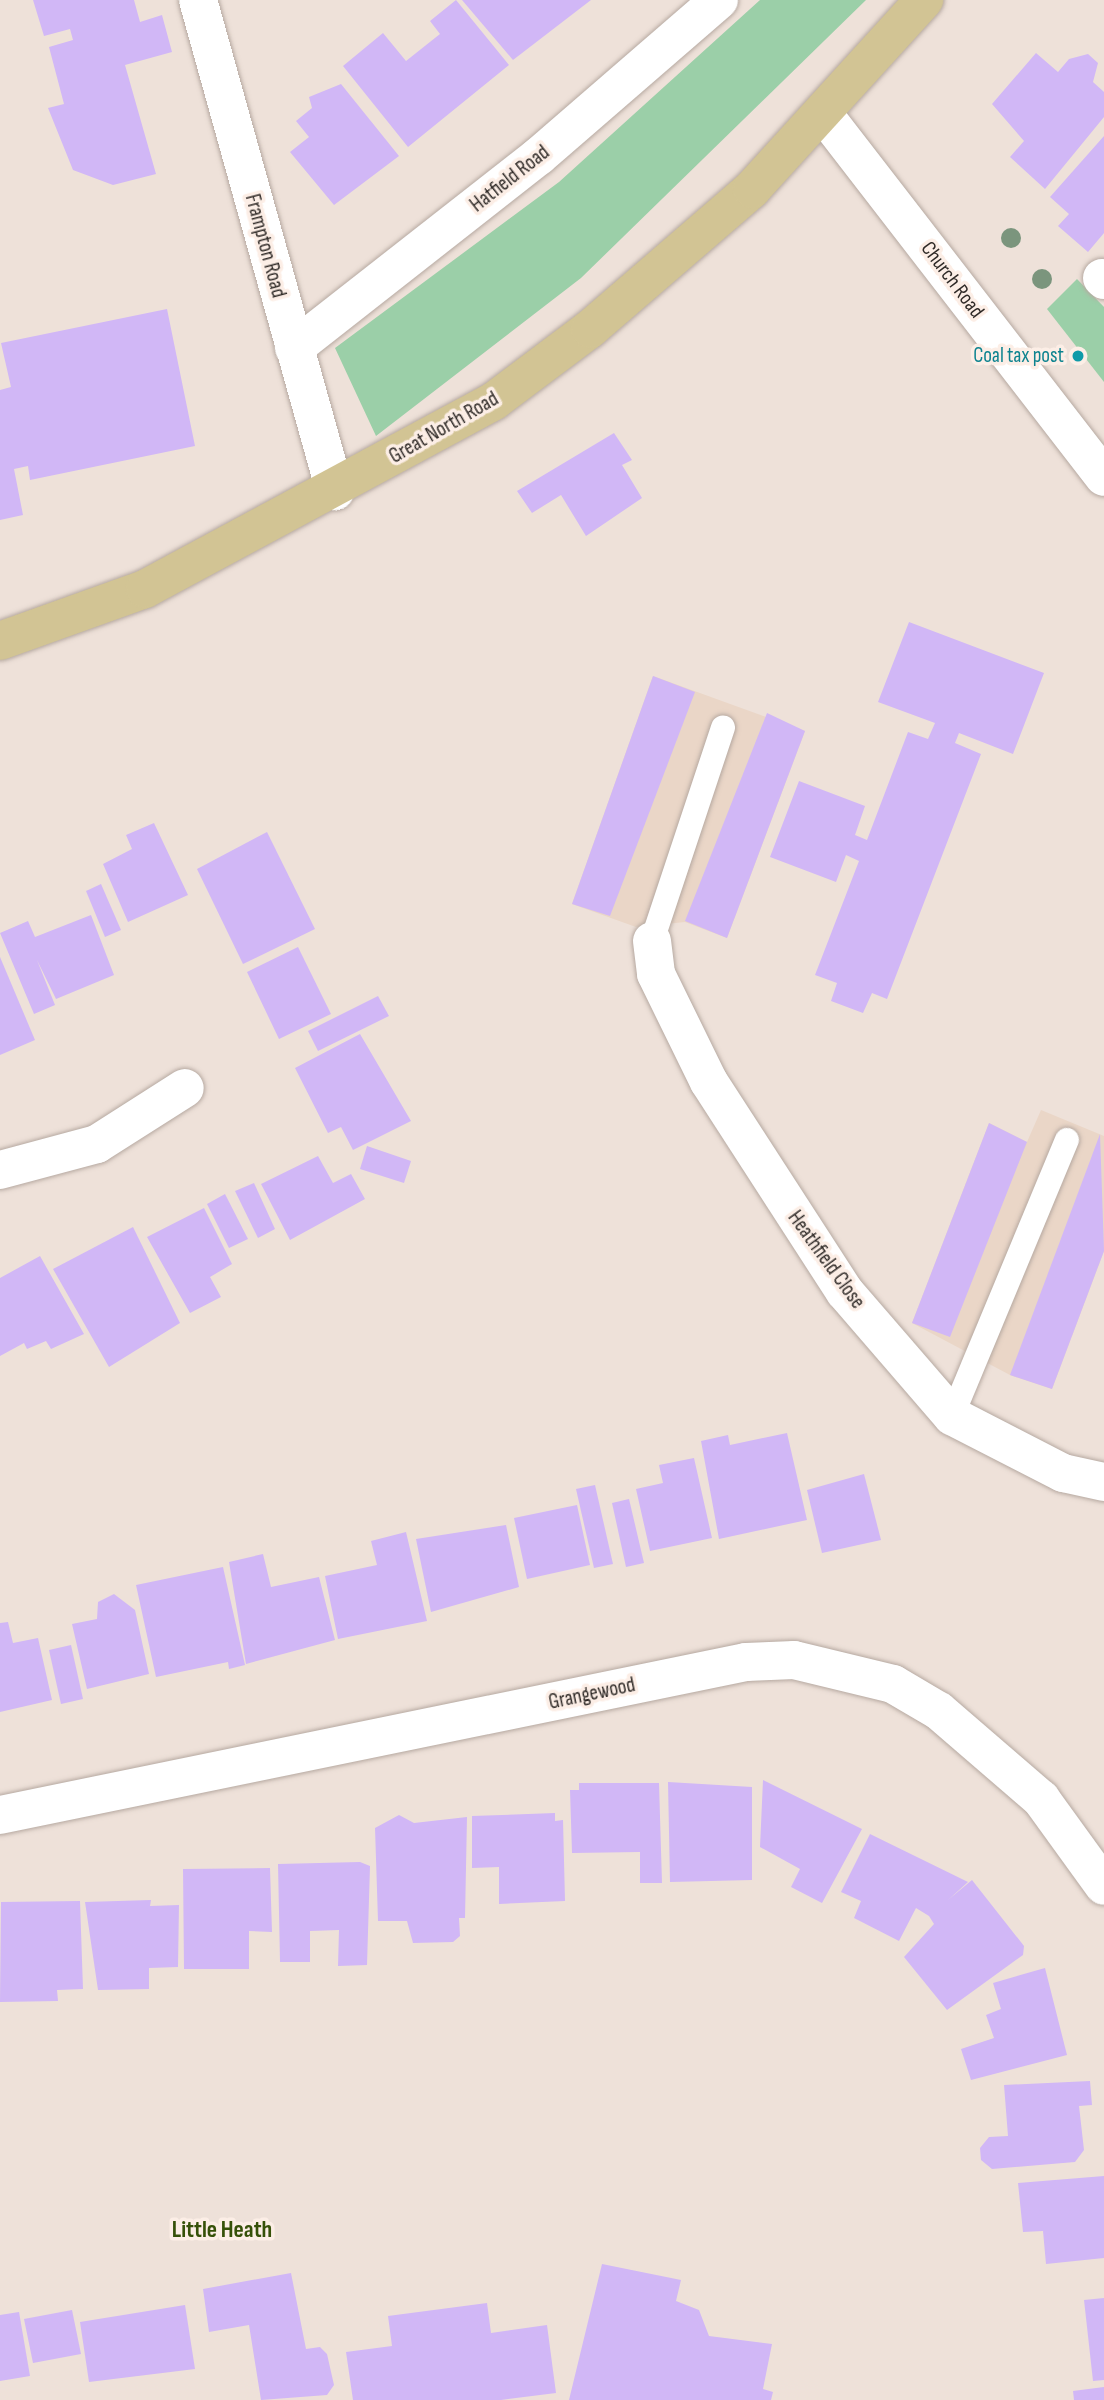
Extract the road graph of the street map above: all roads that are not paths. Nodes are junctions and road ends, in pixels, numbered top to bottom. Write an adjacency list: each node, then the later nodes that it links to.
1 (198, 0): 5 (street, Frampton Road)
2 (719, 0): 5 (street, Hatfield Road)
3 (924, 0): 4 (main road)
4 (825, 116): 6 (street, Church Road); 7 (main road, Great North Road)
5 (294, 348): 7 (street, Frampton Road)
6 (1104, 477)
7 (335, 491): 8 (main road, Great North Road)
8 (0, 641)
9 (723, 728): 10 (lane)
10 (652, 941): 14 (street, Heathfield Close)
11 (185, 1088): 13 (street)
12 (1067, 1140): 14 (lane)
13 (0, 1171)
14 (952, 1416): 15 (street, Heathfield Close)
15 (1104, 1482)
16 (0, 1815): 17 (street, Grangewood)
17 (1104, 1886)

